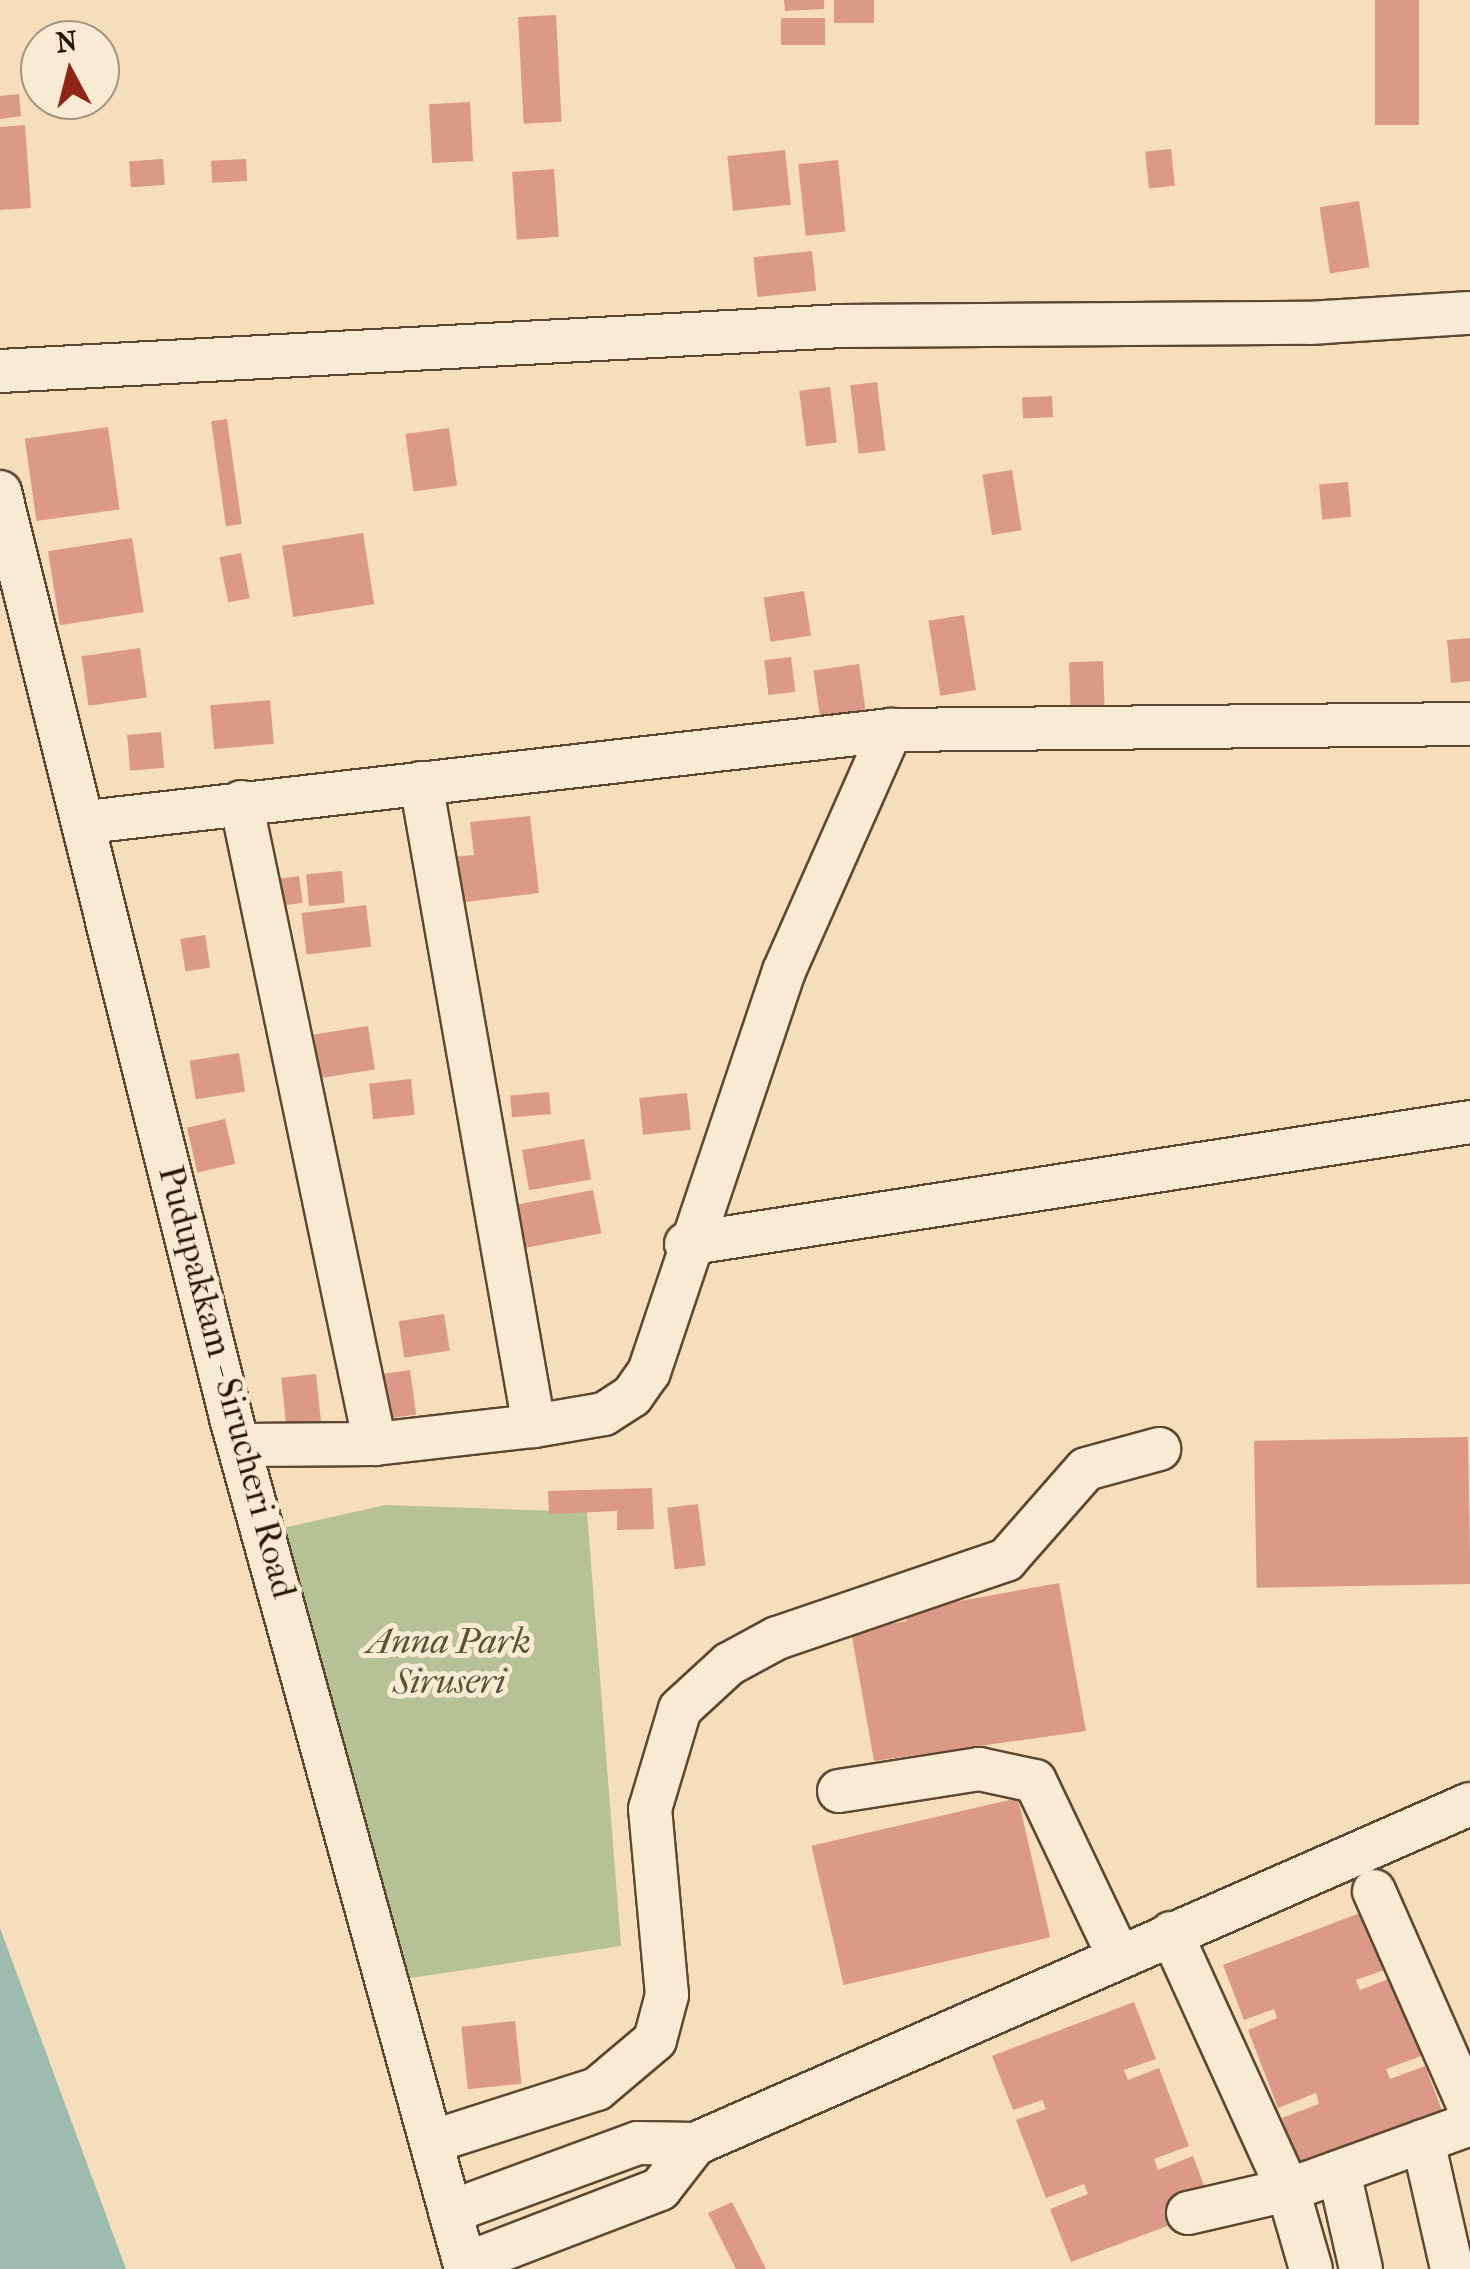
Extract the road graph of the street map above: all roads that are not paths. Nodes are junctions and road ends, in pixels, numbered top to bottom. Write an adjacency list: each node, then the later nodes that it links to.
1 (1470, 313): 2 (street)
2 (0, 371)
3 (0, 492): 8 (street, Pudupakkam - Sirucheri Road)
4 (1470, 724): 5 (street)
5 (891, 730): 6 (street); 10 (street)
6 (421, 783): 7 (street); 11 (street)
7 (241, 802): 8 (street); 12 (street)
8 (87, 822): 13 (street, Pudupakkam - Sirucheri Road)
9 (1470, 1122): 10 (street)
10 (686, 1244): 11 (street)
11 (534, 1426): 12 (street)
12 (374, 1444): 13 (street)
13 (241, 1445): 23 (street, Pudupakkam - Sirucheri Road)
14 (1158, 1448): 23 (street)
15 (839, 1791): 19 (street)
16 (1470, 1804): 18 (street)
17 (1374, 1891): 20 (street)
18 (1171, 1933): 19 (street); 26 (street)
19 (1119, 1957): 24 (street)
20 (1470, 2109)
21 (1470, 2124): 22 (street)
22 (1423, 2141): 25 (street); 32 (street)
23 (431, 2142): 27 (street, Pudupakkam - Sirucheri Road)
24 (694, 2144): 27 (street); 29 (street)
25 (1339, 2172): 26 (street); 31 (street)
26 (1288, 2190): 28 (street); 30 (street)
27 (450, 2212): 29 (street, Pudupakkam - Sirucheri Road)
28 (1188, 2213)
29 (466, 2266)
30 (1312, 2269)
31 (1361, 2269)
32 (1452, 2269)

